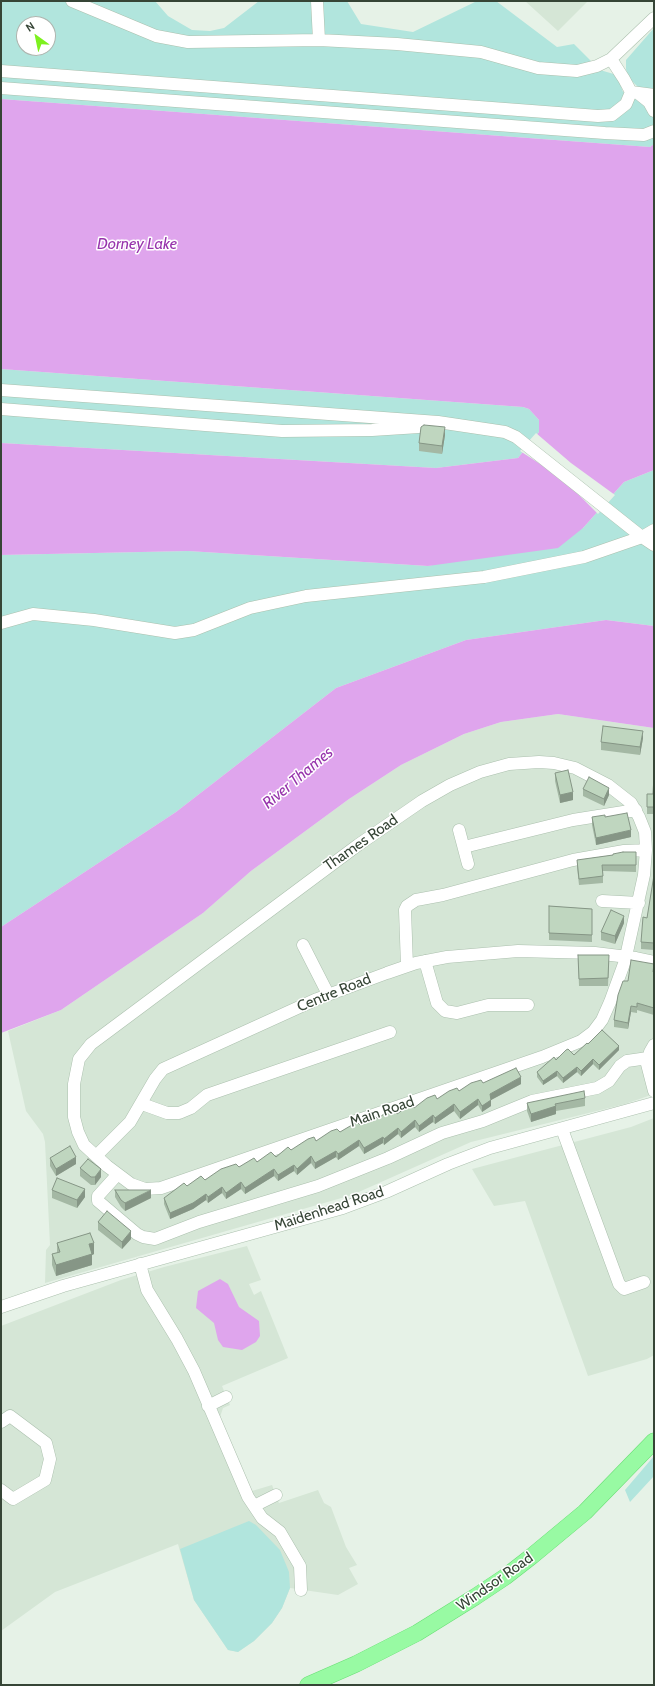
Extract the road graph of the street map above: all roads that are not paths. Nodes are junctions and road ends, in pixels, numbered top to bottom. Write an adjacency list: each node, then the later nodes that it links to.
1 (72, 1): 4 (street)
2 (317, 1): 4 (street)
3 (654, 18): 5 (street)
4 (320, 40): 5 (street)
5 (611, 59): 8 (street)
6 (1, 71): 8 (street)
7 (1, 88): 11 (street)
8 (635, 93): 9 (street); 10 (street)
9 (654, 96)
10 (654, 111)
11 (653, 130)
12 (1, 390): 14 (street)
13 (1, 409): 14 (street)
14 (457, 425): 16 (street)
15 (654, 530): 16 (street)
16 (642, 537): 17 (street); 18 (street)
17 (654, 545)
18 (1, 623)
19 (636, 810): 21 (street); 22 (street, Thames Road); 40 (street, Thames Road)
20 (459, 830): 21 (street)
21 (464, 847): 23 (street)
22 (646, 850): 25 (street, Thames Road); 30 (street)
23 (468, 864)
24 (602, 901): 25 (street)
25 (639, 903): 27 (street, Thames Road)
26 (303, 945): 31 (street)
27 (626, 956): 28 (street, Centre Road); 29 (street, Centre Road); 41 (street, Main Road)
28 (425, 961): 30 (street, Centre Road); 32 (street)
29 (654, 962)
30 (407, 966): 31 (street, Centre Road)
31 (328, 994): 38 (street, Centre Road)
32 (528, 1005)
33 (390, 1032): 38 (street)
34 (654, 1045): 35 (street)
35 (648, 1058): 36 (street); 41 (street)
36 (654, 1091)
37 (654, 1103): 39 (street, Maidenhead Road)
38 (142, 1104): 40 (street, Centre Road)
39 (562, 1129): 42 (street, Maidenhead Road); 43 (street)
40 (96, 1156): 41 (street, Main Road)
41 (117, 1174)
42 (140, 1264): 44 (street, Maidenhead Road); 46 (street)
43 (644, 1282)
44 (1, 1307)
45 (226, 1397): 46 (street)
46 (208, 1406): 51 (street)
47 (1, 1422): 49 (street)
48 (654, 1441): 53 (main road, Windsor Road)
49 (1, 1490)
50 (276, 1495): 51 (street)
51 (254, 1506): 52 (street)
52 (301, 1590)
53 (308, 1685)

